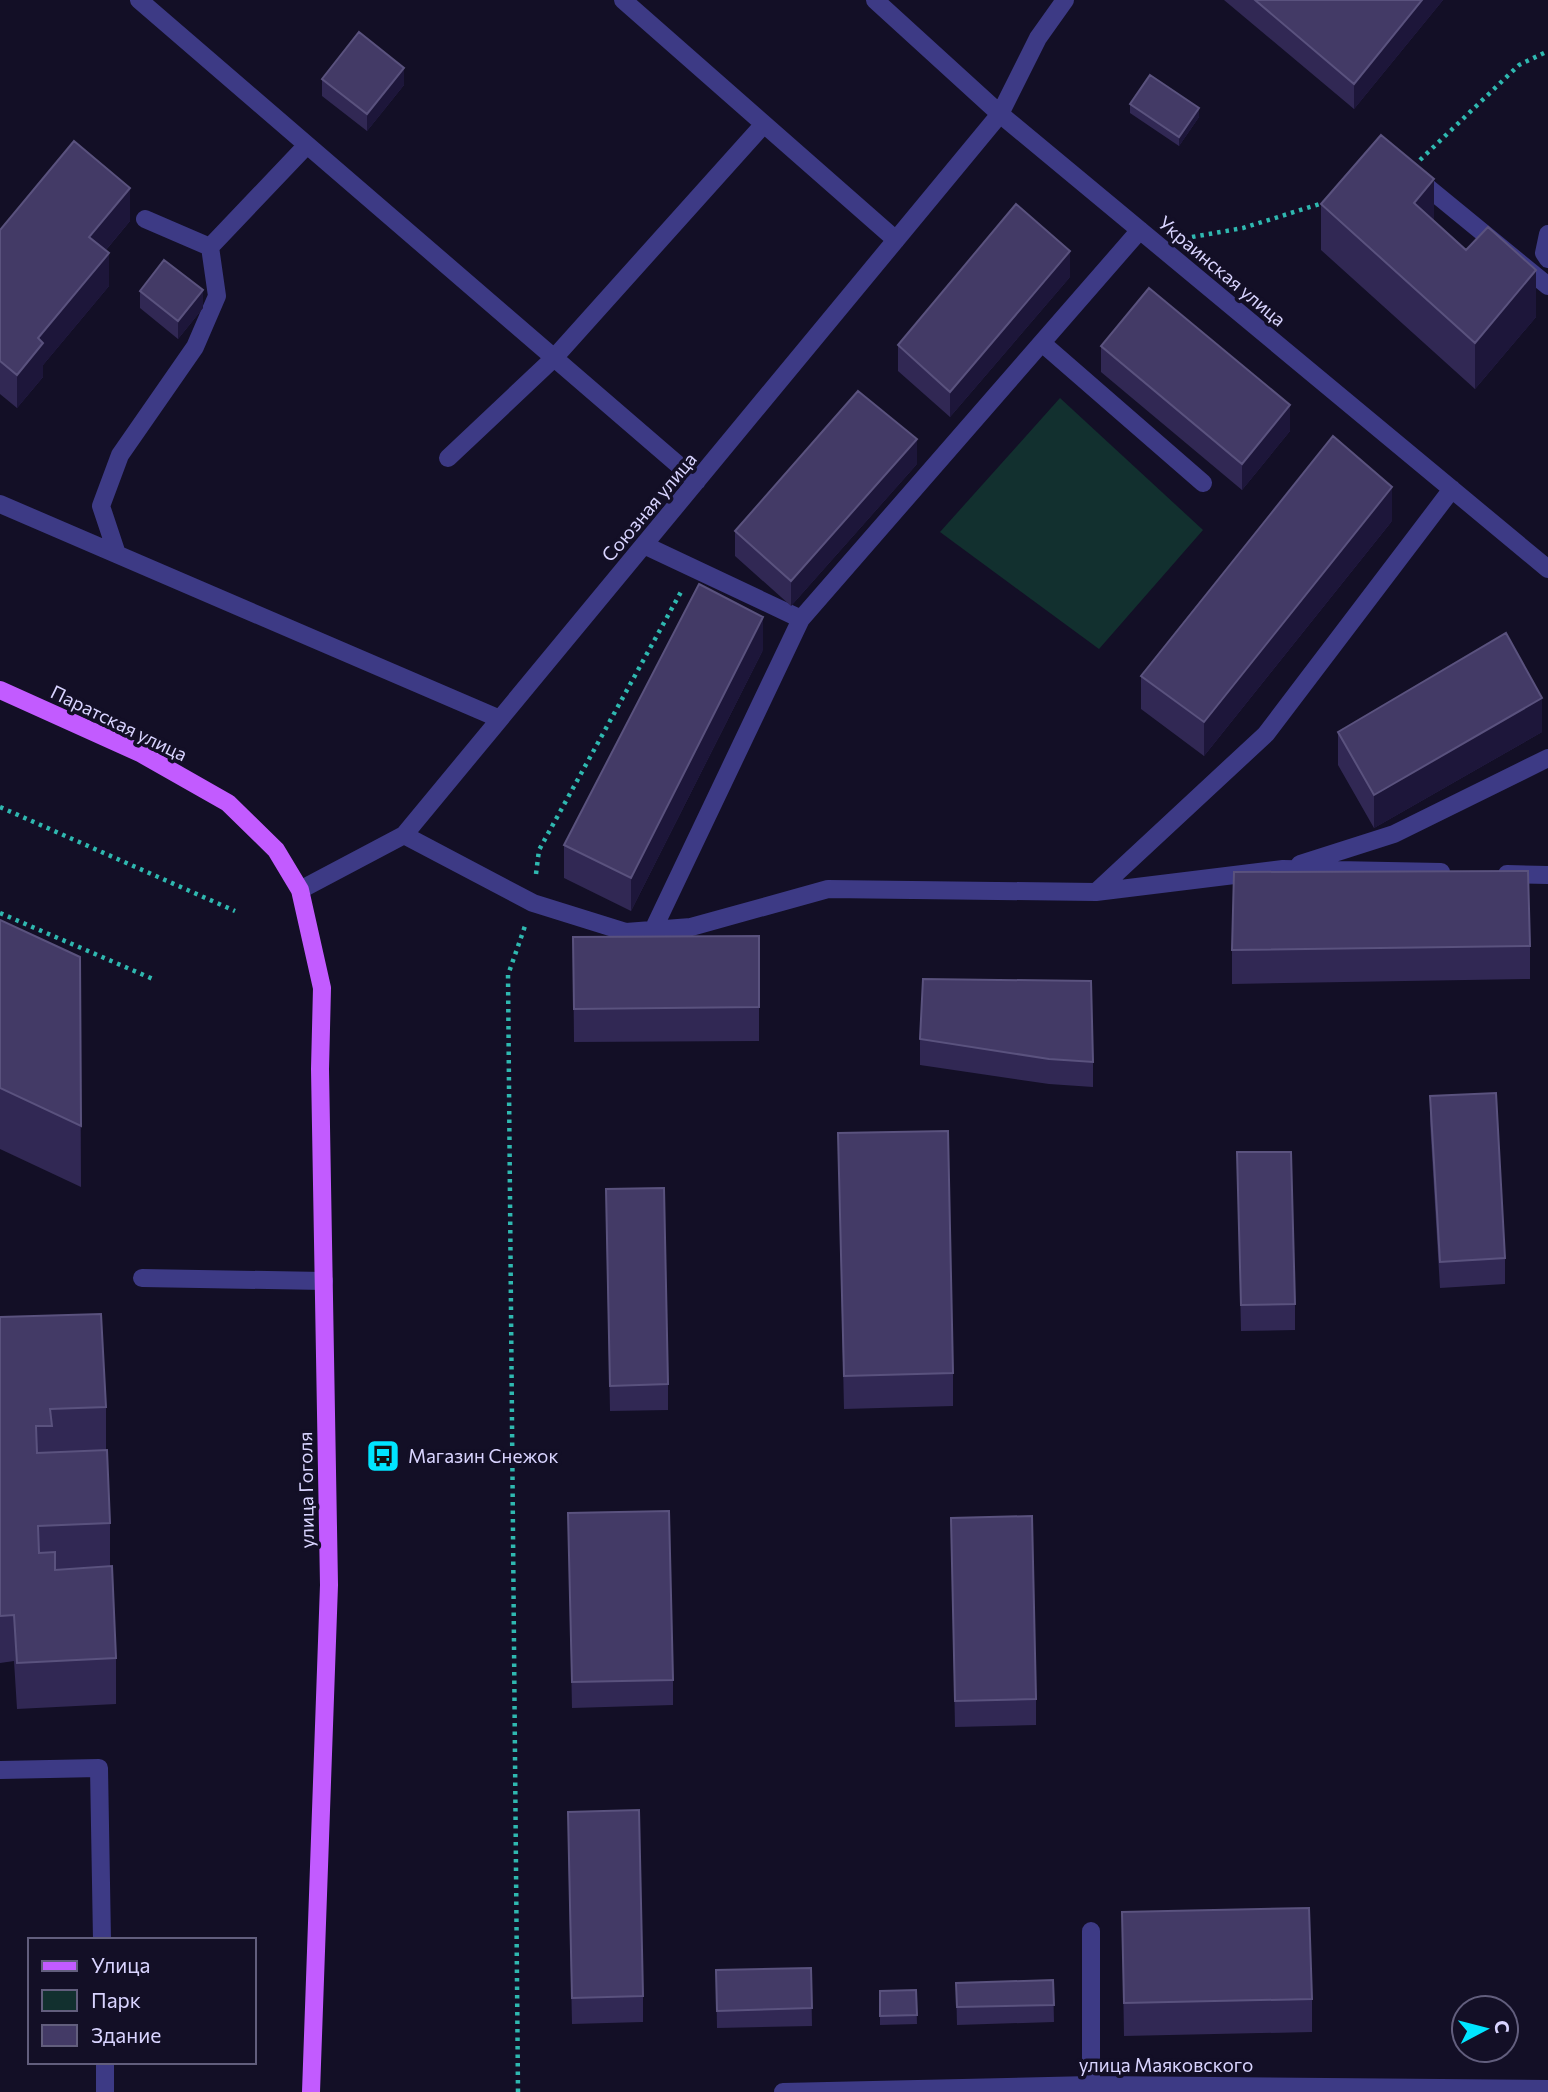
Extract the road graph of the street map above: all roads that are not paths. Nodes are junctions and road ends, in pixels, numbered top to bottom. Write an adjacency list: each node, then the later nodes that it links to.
1 (139, 0): 7 (street)
2 (623, 0): 6 (street)
3 (875, 0): 5 (street, Украинская улица)
4 (1065, 0): 5 (street, Союзная улица)
5 (1000, 114): 10 (street, Украинская улица); 12 (street, Союзная улица)
6 (764, 124): 12 (street); 17 (street)
7 (307, 145): 13 (street); 17 (street)
8 (1426, 186): 15 (street)
9 (145, 219): 13 (street)
10 (1140, 230): 16 (street); 21 (street, Украинская улица)
11 (1548, 234): 14 (street)
12 (896, 240): 19 (street, Союзная улица)
13 (210, 247): 24 (street)
14 (1548, 259)
15 (1548, 286)
16 (1042, 342): 20 (street); 26 (street)
17 (554, 358): 18 (street); 19 (street)
18 (448, 458)
19 (697, 481): 23 (street, Союзная улица)
20 (1203, 483)
21 (1452, 489): 25 (street, Украинская улица); 36 (street)
22 (0, 504): 24 (street)
23 (644, 545): 26 (street); 28 (street, Союзная улица)
24 (117, 554): 28 (street)
25 (1548, 569)
26 (800, 619): 37 (street)
27 (0, 691): 35 (main road, Паратская улица)
28 (500, 719): 30 (street, Союзная улица)
29 (1548, 758): 31 (street)
30 (404, 835): 35 (street, Союзная улица); 37 (street)
31 (1283, 869): 32 (street); 36 (street)
32 (1464, 873)
33 (1492, 873): 34 (street)
34 (1548, 875)
35 (300, 890): 39 (main road, улица Гоголя)
36 (1096, 892): 37 (street)
37 (653, 930)
38 (142, 1278): 39 (street)
39 (324, 1281): 48 (main road, улица Гоголя)
40 (0, 1770): 42 (street)
41 (1091, 1931): 44 (street)
42 (102, 1938)
43 (104, 2064): 47 (street)
44 (1091, 2085): 45 (street, улица Маяковского); 46 (street, улица Маяковского)
45 (1054, 2089): 49 (street, улица Маяковского)
46 (1548, 2089)
47 (105, 2092)
48 (311, 2092)
49 (783, 2092)

